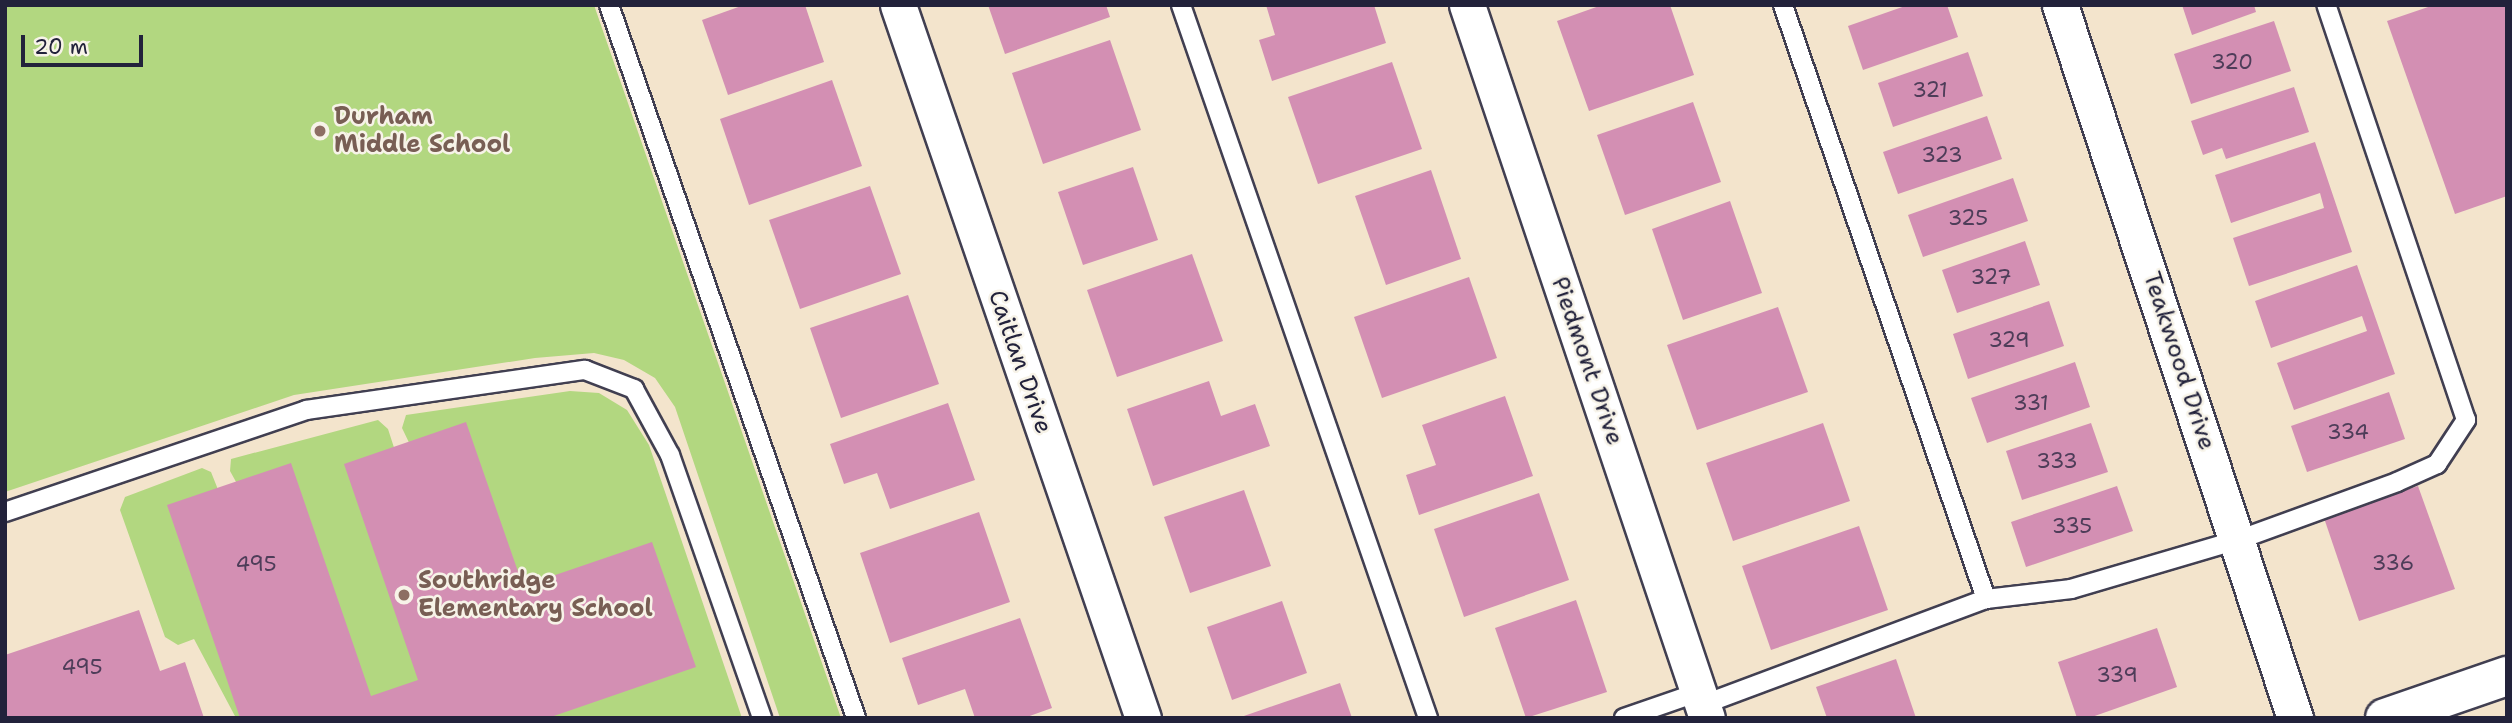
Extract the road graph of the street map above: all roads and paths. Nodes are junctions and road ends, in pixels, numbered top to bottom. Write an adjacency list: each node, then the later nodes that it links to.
1 (609, 5): 14 (lane)
2 (898, 5): 15 (street, Caitlan Drive)
3 (1181, 5): 16 (lane)
4 (1467, 5): 12 (street, Piedmont Drive)
5 (1783, 5): 10 (lane)
6 (2060, 5): 9 (street, Teakwood Drive)
7 (2326, 5): 9 (lane)
8 (5, 512): 13 (lane)
9 (2238, 540): 10 (lane); 18 (street, Teakwood Drive)
10 (1986, 599): 12 (lane)
11 (2507, 676): 19 (street)
12 (1703, 705): 17 (lane)
13 (762, 718)
14 (856, 718)
15 (1143, 718)
16 (1428, 718)
17 (1624, 718)
18 (2295, 718)
19 (2385, 718)

